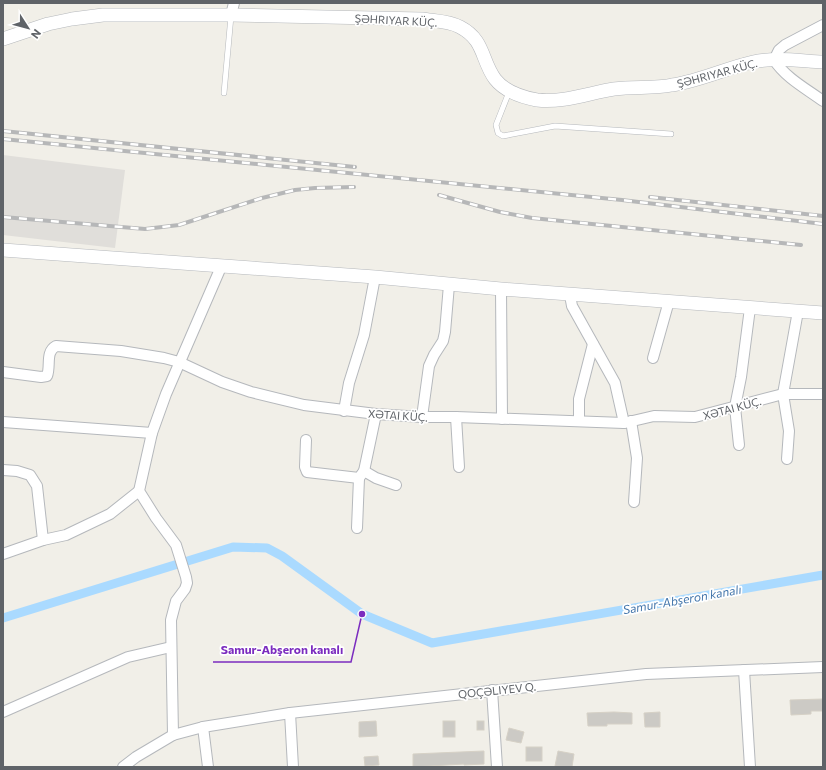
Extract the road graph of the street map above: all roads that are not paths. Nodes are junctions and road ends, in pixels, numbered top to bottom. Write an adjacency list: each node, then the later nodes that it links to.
1 (232, 9): 3 (street, ŞƏHRIYAR KÜÇ.); 6 (street, ŞƏHRIYAR KÜÇ.); 7 (lane)
2 (823, 24): 4 (street)
3 (3, 38)
4 (774, 60): 5 (street, ŞƏHRIYAR KÜÇ.); 6 (street, ŞƏHRIYAR KÜÇ.); 8 (street)
5 (823, 62)
6 (510, 92): 9 (lane)
7 (224, 93)
8 (823, 101)
9 (670, 134)
10 (3, 250): 11 (street)
11 (221, 267): 12 (street); 22 (street)
12 (375, 277): 13 (street); 27 (street)
13 (449, 285): 14 (street); 29 (street)
14 (501, 290): 15 (street); 31 (street)
15 (570, 294): 16 (street); 20 (street)
16 (669, 301): 17 (street); 21 (street)
17 (750, 308): 18 (street); 26 (street)
18 (798, 311): 19 (street); 24 (street)
19 (823, 313)
20 (593, 344): 32 (street); 34 (street)
21 (653, 358)
22 (179, 362): 23 (street, XƏTAI KÜÇ.); 27 (street, XƏTAI KÜÇ.); 35 (street)
23 (3, 372)
24 (783, 394): 25 (street, XƏTAI KÜÇ.); 26 (street, XƏTAI KÜÇ.); 38 (street)
25 (823, 394)
26 (735, 407): 34 (street, XƏTAI KÜÇ.); 37 (street)
27 (344, 411): 28 (street, XƏTAI KÜÇ.)
28 (376, 414): 29 (street, XƏTAI KÜÇ.); 41 (street)
29 (422, 417): 30 (street, XƏTAI KÜÇ.)
30 (456, 417): 31 (street, XƏTAI KÜÇ.); 39 (street)
31 (502, 419): 32 (street, XƏTAI KÜÇ.)
32 (579, 421): 34 (street, XƏTAI KÜÇ.)
33 (3, 422): 35 (street)
34 (627, 422): 44 (street)
35 (152, 433): 43 (street)
36 (306, 440): 41 (street)
37 (739, 445)
38 (787, 459)
39 (459, 467)
40 (3, 470): 46 (street)
41 (362, 475): 42 (street); 45 (street)
42 (396, 484)
43 (139, 491): 46 (street); 48 (street)
44 (634, 502)
45 (357, 528)
46 (43, 540): 47 (street)
47 (3, 554)
48 (171, 647): 52 (street); 55 (street)
49 (823, 667): 50 (street, QOÇƏLIYEV Q.)
50 (744, 670): 51 (street, QOÇƏLIYEV Q.); 61 (street)
51 (492, 690): 53 (street, QOÇƏLIYEV Q.); 60 (street)
52 (3, 712)
53 (290, 712): 54 (street, QOÇƏLIYEV Q.); 59 (street)
54 (203, 727): 55 (street, QOÇƏLIYEV Q.); 58 (street)
55 (173, 735): 56 (street, QOÇƏLIYEV Q.)
56 (135, 762): 57 (street, QOÇƏLIYEV Q.)
57 (123, 767)
58 (208, 767)
59 (293, 767)
60 (497, 767)
61 (750, 767)

